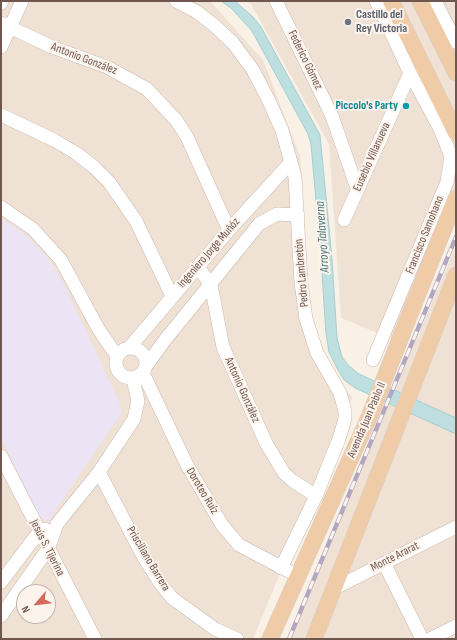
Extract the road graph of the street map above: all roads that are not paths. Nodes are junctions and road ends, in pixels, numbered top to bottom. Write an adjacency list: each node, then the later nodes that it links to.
1 (22, 1): 8 (street)
2 (176, 1): 15 (street, Pedro Lambretón)
3 (276, 1): 16 (street, Federico Gómez)
4 (376, 1): 12 (street, Francisco Samohano)
5 (392, 1): 14 (main road)
6 (420, 1): 11 (main road)
7 (435, 1): 9 (street)
8 (6, 25): 10 (street); 21 (street, Antonio González)
9 (456, 42)
10 (1, 47)
11 (455, 70)
12 (410, 73): 16 (street, Eusebio Villanueva); 30 (street, Francisco Samohano)
13 (1, 116): 25 (street)
14 (456, 133)
15 (291, 162): 19 (street, Pedro Lambretón); 21 (street, Ingeniero Jorge Muñóz)
16 (357, 188): 20 (street, Eusebio Villanueva)
17 (456, 198): 41 (main road, Avenida Juan Pablo II)
18 (1, 207): 29 (street)
19 (298, 215): 24 (street, Ingeniero Jorge Muñóz); 34 (street, Pedro Lambretón)
20 (344, 220)
21 (229, 230): 22 (street, Ingeniero Jorge Muñóz)
22 (198, 267): 24 (street, Antonio González); 25 (street, Ingeniero Jorge Muñóz)
23 (456, 274): 43 (main road)
24 (211, 285): 27 (street, Ingeniero Jorge Muñóz); 34 (street, Antonio González)
25 (172, 296): 26 (street, Ingeniero Jorge Muñóz)
26 (149, 325): 27 (street); 28 (street, Ingeniero Jorge Muñóz)
27 (165, 340): 31 (street, Ingeniero Jorge Muñóz)
28 (130, 347): 29 (street); 31 (street)
29 (117, 356): 31 (street)
30 (374, 360)
31 (141, 373): 33 (street); 40 (street, Doroteo Ruíz)
32 (1, 456): 37 (street, Jesús S. Tijerina)
33 (99, 472): 35 (street); 47 (street, Prisciliano Barrera)
34 (316, 496): 40 (street, Pedro Lambretón)
35 (57, 524): 37 (street); 38 (street)
36 (456, 527): 39 (street, Monte Ararat)
37 (38, 532): 38 (street, Jesús S. Tijerina); 42 (street)
38 (48, 549): 44 (street); 46 (street, Jesús S. Tijerina)
39 (384, 563): 43 (street, Monte Ararat); 50 (street)
40 (281, 568): 41 (street, Doroteo Ruíz)
41 (298, 576): 48 (main road, Avenida Juan Pablo II)
42 (1, 582)
43 (335, 588): 49 (main road)
44 (1, 616)
45 (456, 626): 51 (street)
46 (95, 639)
47 (237, 639)
48 (270, 639)
49 (314, 639)
50 (422, 639)
51 (430, 639)

